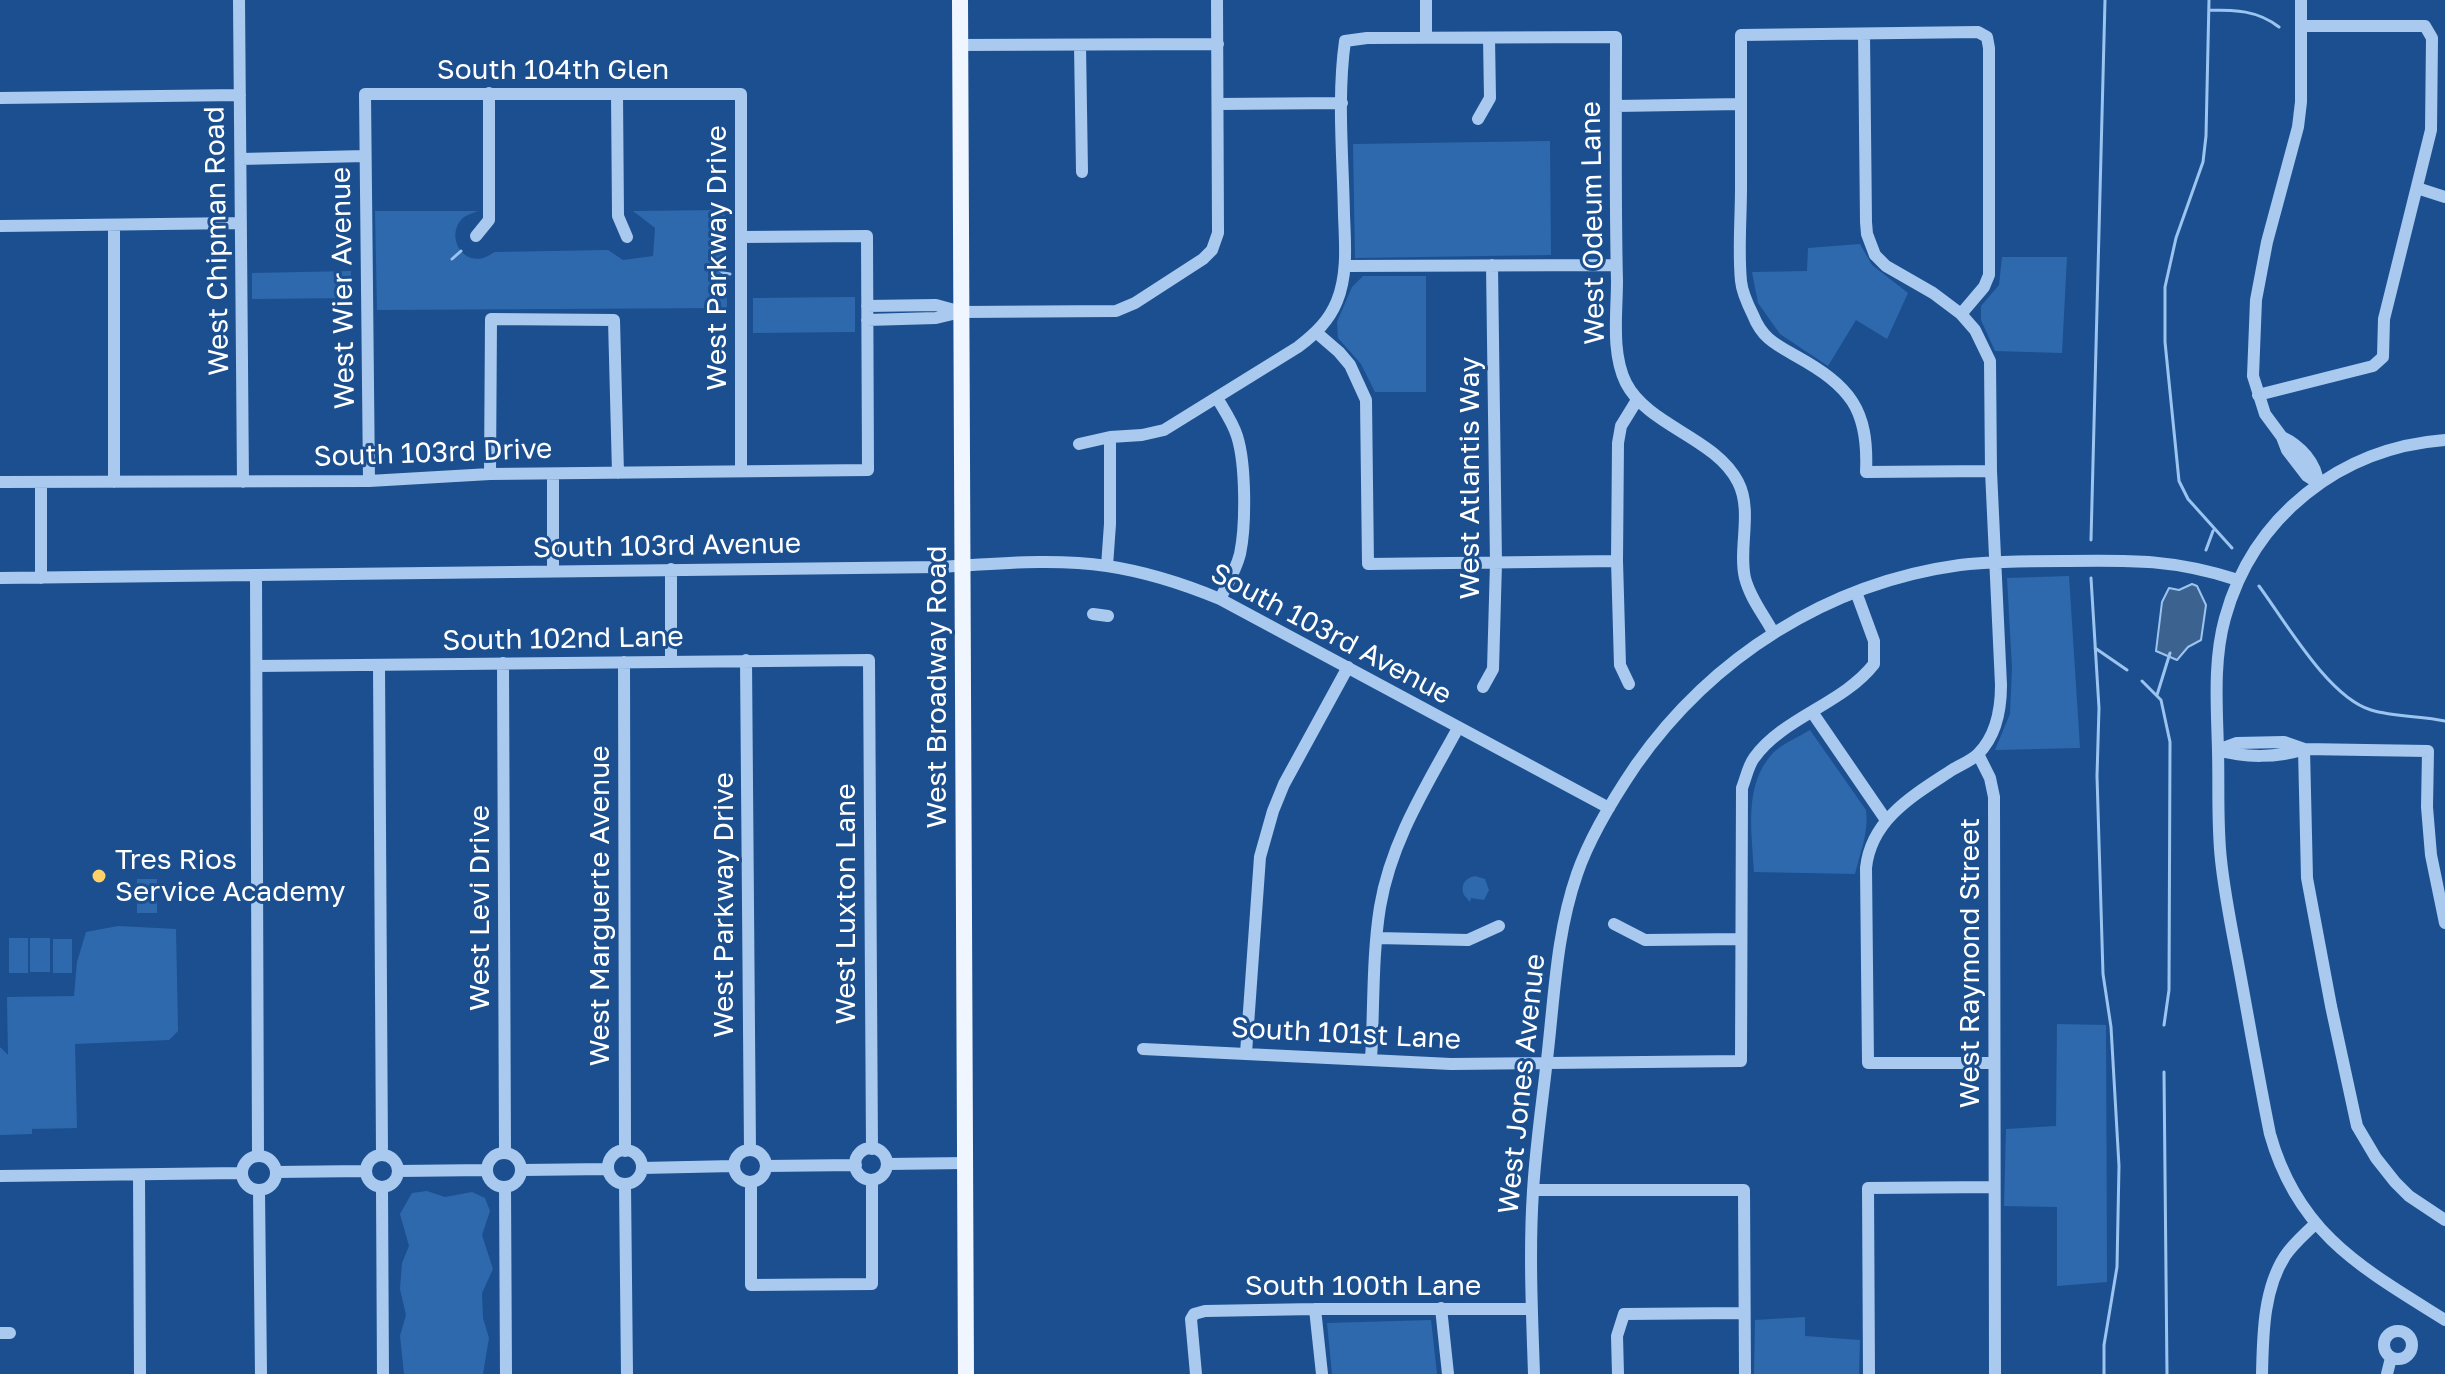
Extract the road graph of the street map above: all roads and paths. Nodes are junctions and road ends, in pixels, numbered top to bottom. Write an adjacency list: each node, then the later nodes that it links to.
1 (239, 0): 17 (street, West Chipman Road)
2 (960, 0): 11 (main road, West Broadway Road)
3 (1217, 0): 10 (street)
4 (1426, 0): 8 (street)
5 (2301, 0): 6 (street)
6 (2301, 26): 27 (street); 43 (street)
7 (1864, 34): 21 (street); 40 (street); 40 (street)
8 (1426, 38): 9 (street); 19 (street)
9 (1489, 38): 22 (street, West Odeum Lane); 23 (street)
10 (1218, 44): 12 (street); 20 (street)
11 (959, 45): 12 (street); 39 (main road, West Broadway Road)
12 (1080, 45): 26 (street)
13 (489, 93): 14 (street, South 104th Glen); 15 (street, South 104th Glen); 32 (street)
14 (365, 94): 24 (street, West Wier Avenue)
15 (617, 94): 16 (street, South 104th Glen); 33 (street)
16 (741, 94): 34 (street, West Parkway Drive)
17 (240, 95): 18 (street); 25 (street, West Chipman Road)
18 (0, 98)
19 (1342, 103): 20 (street); 37 (street)
20 (1218, 104): 39 (street)
21 (1741, 104): 22 (street); 50 (street)
22 (1616, 106): 36 (street, West Odeum Lane)
23 (1478, 119)
24 (365, 156): 25 (street); 54 (street, West Wier Avenue)
25 (241, 159): 29 (street, West Chipman Road)
26 (1082, 172)
27 (2417, 188): 28 (street); 43 (street)
28 (2445, 197)
29 (241, 223): 30 (street); 57 (street, West Chipman Road)
30 (114, 225): 31 (street); 56 (street)
31 (0, 226)
32 (476, 236)
33 (627, 237)
34 (741, 237): 38 (street); 49 (street, West Parkway Drive)
35 (1492, 265): 36 (street); 37 (street); 62 (street, West Atlantis Way)
36 (1616, 265): 45 (street, West Odeum Lane)
37 (1345, 266): 42 (street)
38 (867, 306): 39 (street); 41 (street)
39 (961, 312): 41 (street); 63 (main road, West Broadway Road)
40 (1961, 314): 50 (street)
41 (867, 320): 49 (street, South 103rd Drive)
42 (1317, 333): 44 (street); 62 (street)
43 (2258, 395): 59 (street)
44 (1217, 398): 46 (street); 72 (street)
45 (1637, 400): 60 (street); 75 (street)
46 (1110, 437): 48 (street); 64 (street)
47 (2445, 440): 59 (street)
48 (1079, 444)
49 (741, 470): 51 (street, South 103rd Drive)
50 (1991, 471): 61 (street)
51 (618, 473): 52 (street); 53 (street, South 103rd Drive)
52 (490, 474): 53 (street, South 103rd Drive); 54 (street, South 103rd Drive)
53 (553, 474): 66 (street)
54 (369, 481): 57 (street, South 103rd Drive)
55 (0, 482): 58 (street, South 103rd Drive)
56 (114, 482): 57 (street, South 103rd Drive); 58 (street, South 103rd Drive)
57 (243, 482)
58 (41, 483): 69 (street)
59 (2318, 483): 70 (street)
60 (1617, 561): 62 (street); 84 (street)
61 (1995, 562): 70 (street); 71 (street); 90 (street)
62 (1496, 563): 85 (street, West Atlantis Way)
63 (962, 566): 64 (street, South 103rd Avenue); 65 (street, South 103rd Avenue); 109 (main road, West Broadway Road)
64 (1107, 566): 72 (street, South 103rd Avenue)
65 (671, 569): 66 (street, South 103rd Avenue); 78 (street)
66 (553, 571): 67 (street, South 103rd Avenue)
67 (256, 575): 69 (street, South 103rd Avenue); 82 (street)
68 (0, 578): 69 (street, South 103rd Avenue)
69 (41, 578)
70 (2238, 580): 89 (street)
71 (1856, 592): 75 (street); 86 (street)
72 (1220, 599): 83 (street, South 103rd Avenue)
73 (1093, 614): 74 (street)
74 (1108, 616)
75 (1773, 632): 91 (street)
76 (746, 660): 77 (street, South 102nd Lane); 78 (street, South 102nd Lane); 104 (street, West Parkway Drive)
77 (869, 660): 103 (street, West Luxton Lane)
78 (671, 661): 79 (street, South 102nd Lane)
79 (624, 662): 80 (street, South 102nd Lane); 105 (street, West Marguerte Avenue)
80 (503, 663): 81 (street, South 102nd Lane); 106 (street, West Levi Drive)
81 (379, 665): 82 (street, South 102nd Lane); 107 (street)
82 (257, 666): 108 (street)
83 (1348, 667): 87 (street, South 103rd Avenue); 99 (street)
84 (1629, 684)
85 (1483, 687)
86 (1812, 712): 92 (street); 97 (street)
87 (1458, 728): 91 (street, South 103rd Avenue); 96 (street)
88 (2304, 749): 89 (street); 93 (street); 132 (street)
89 (2218, 750): 133 (street)
90 (1978, 754): 92 (street); 101 (street, West Raymond Street)
91 (1609, 808): 102 (street, West Jones Avenue)
92 (1886, 820): 101 (street)
93 (2445, 923)
94 (1614, 924): 97 (street)
95 (1499, 926): 96 (street)
96 (1377, 938): 100 (street)
97 (1741, 939): 102 (street, South 101st Lane)
98 (1143, 1049): 99 (street, South 101st Lane)
99 (1246, 1053): 100 (street, South 101st Lane)
100 (1371, 1060): 102 (street, South 101st Lane)
101 (1994, 1063): 128 (street, West Raymond Street)
102 (1547, 1065): 131 (street, West Jones Avenue)
103 (872, 1149): 110 (street); 111 (street)
104 (750, 1150): 112 (street); 113 (street)
105 (625, 1151): 114 (street); 115 (street)
106 (505, 1152): 116 (street); 117 (street)
107 (382, 1154): 118 (street); 119 (street)
108 (258, 1155): 120 (street); 121 (street)
109 (966, 1163): 110 (street); 145 (main road, West Broadway Road)
110 (887, 1164): 124 (street)
111 (856, 1165): 113 (street); 124 (street)
112 (734, 1166): 114 (street); 125 (street)
113 (766, 1166): 125 (street)
114 (642, 1168): 126 (street)
115 (608, 1169): 117 (street); 126 (street)
116 (487, 1170): 119 (street); 127 (street)
117 (522, 1170): 127 (street)
118 (365, 1171): 120 (street); 129 (street)
119 (398, 1171): 129 (street)
120 (276, 1172): 130 (street)
121 (241, 1173): 122 (street); 130 (street)
122 (139, 1175): 123 (street); 140 (street)
123 (0, 1176)
124 (872, 1180): 125 (street)
125 (751, 1182)
126 (625, 1185): 144 (street)
127 (505, 1187): 143 (street)
128 (1994, 1187): 152 (street); 153 (street, West Raymond Street)
129 (382, 1188): 142 (street)
130 (259, 1190): 141 (street)
131 (1533, 1190): 136 (street, West Jones Avenue); 137 (street)
132 (2445, 1220)
133 (2315, 1224): 138 (street); 154 (street)
134 (1441, 1308): 135 (street, South 100th Lane); 136 (street, South 100th Lane); 148 (street)
135 (1315, 1309): 146 (street, South 100th Lane); 147 (street)
136 (1532, 1309): 149 (street, West Jones Avenue)
137 (1744, 1313): 150 (street); 151 (street)
138 (2445, 1320)
139 (2391, 1358): 155 (street)
140 (140, 1374)
141 (261, 1374)
142 (383, 1374)
143 (506, 1374)
144 (627, 1374)
145 (966, 1374)
146 (1196, 1374)
147 (1322, 1374)
148 (1448, 1374)
149 (1534, 1374)
150 (1618, 1374)
151 (1745, 1374)
152 (1869, 1374)
153 (1995, 1374)
154 (2262, 1374)
155 (2387, 1374)

